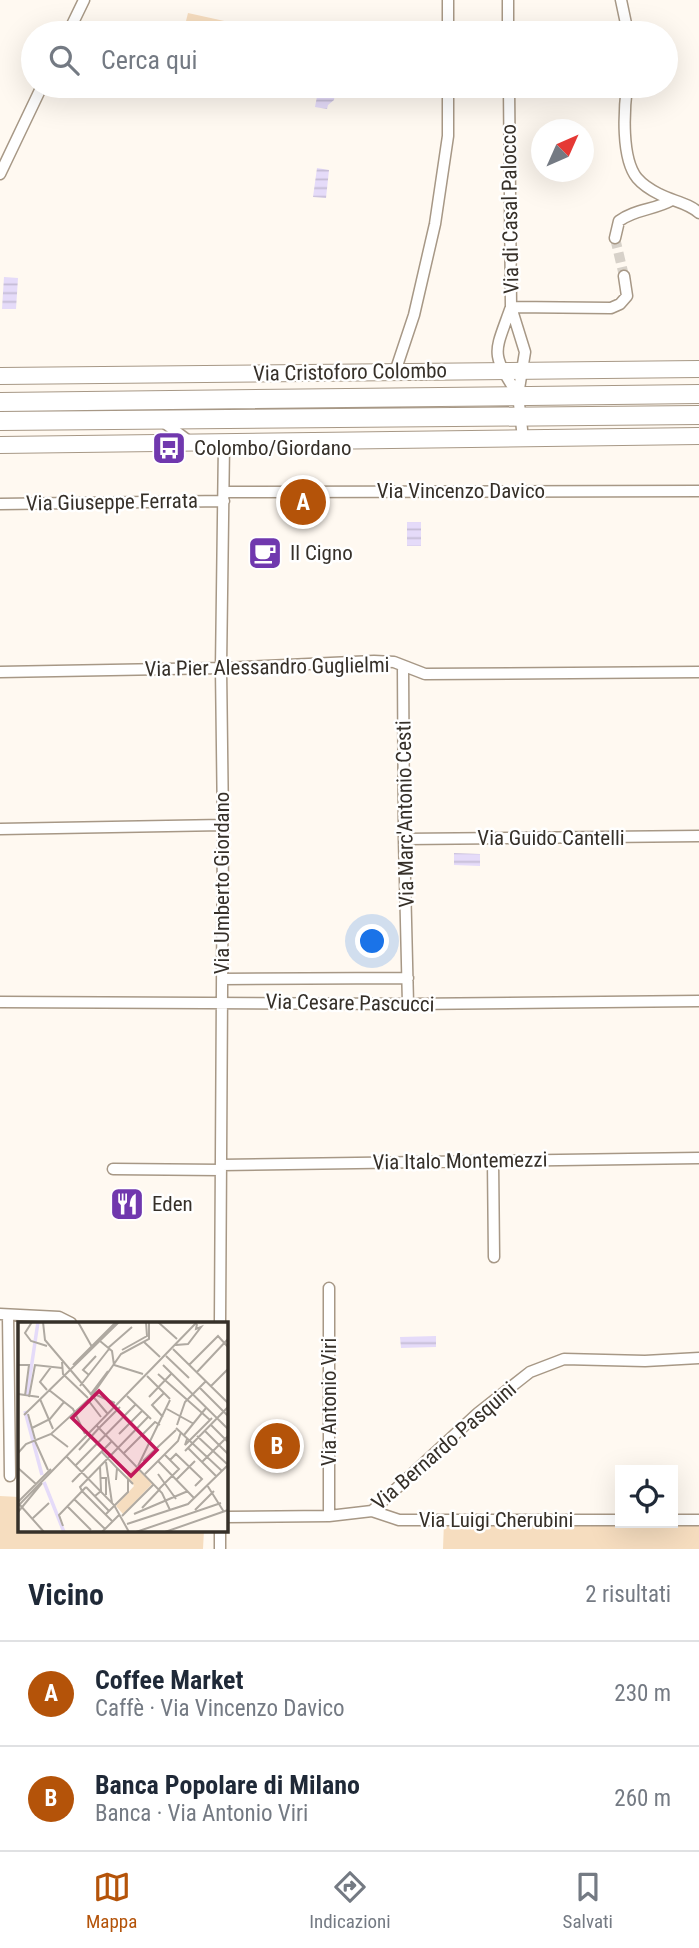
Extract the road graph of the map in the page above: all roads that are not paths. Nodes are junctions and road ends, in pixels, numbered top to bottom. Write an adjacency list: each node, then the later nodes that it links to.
1 (85, 0): 5 (street)
2 (448, 0): 6 (street)
3 (508, 0): 7 (street)
4 (621, 0): 8 (street)
5 (74, 21)
6 (447, 21)
7 (508, 21)
8 (625, 21)
9 (36, 98): 13 (street)
10 (448, 98): 23 (street)
11 (509, 98): 18 (street, Via di Casal Palocco)
12 (625, 98): 14 (street)
13 (0, 174)
14 (672, 200): 15 (street); 16 (street)
15 (699, 213)
16 (615, 238)
17 (624, 276): 18 (street)
18 (511, 307): 20 (street); 21 (street, Via di Casal Palocco)
19 (699, 369): 21 (street, Via Cristoforo Colombo)
20 (502, 371): 21 (street, Via Cristoforo Colombo); 23 (street, Via Cristoforo Colombo); 25 (street)
21 (523, 371): 25 (street, Via di Casal Palocco)
22 (4, 372): 23 (street, Via Cristoforo Colombo)
23 (395, 372)
24 (699, 394): 25 (main road, Via Cristoforo Colombo)
25 (518, 395): 26 (main road, Via Cristoforo Colombo); 28 (street)
26 (0, 402)
27 (699, 415): 28 (main road)
28 (522, 417): 29 (main road); 32 (street)
29 (159, 419): 30 (main road); 33 (street)
30 (0, 421)
31 (699, 436): 32 (street)
32 (523, 438): 34 (street)
33 (190, 442): 34 (street); 35 (street)
34 (224, 444): 37 (street, Via Umberto Giordano)
35 (0, 445)
36 (699, 491): 37 (street, Via Vincenzo Davico)
37 (224, 496): 38 (street, Via Giuseppe Ferrata); 40 (street, Via Umberto Giordano)
38 (0, 504)
39 (403, 666): 40 (street, Via Pier Alessandro Guglielmi); 42 (street, Via Pier Alessandro Guglielmi); 46 (street, Via Marc'Antonio Cesti)
40 (221, 668): 41 (street, Via Pier Alessandro Guglielmi); 43 (street, Via Umberto Giordano)
41 (0, 672)
42 (699, 672)
43 (223, 825): 44 (street); 48 (street, Via Umberto Giordano)
44 (0, 829)
45 (699, 836): 46 (street, Via Guido Cantelli)
46 (404, 839): 47 (street, Via Marc'Antonio Cesti)
47 (408, 978): 48 (street, Via Cesare Pascucci); 52 (street, Via Marc'Antonio Cesti)
48 (222, 979): 51 (street, Via Umberto Giordano)
49 (699, 1001): 52 (street, Via Cesare Pascucci)
50 (0, 1002): 51 (street, Via Cesare Pascucci)
51 (222, 1002): 52 (street, Via Cesare Pascucci); 55 (street, Via Umberto Giordano)
52 (408, 1004)
53 (699, 1158): 54 (street, Via Italo Montemezzi)
54 (493, 1161): 55 (street, Via Italo Montemezzi); 57 (street)
55 (221, 1167): 56 (street, Via Italo Montemezzi); 61 (street, Via Umberto Giordano)
56 (113, 1169)
57 (494, 1258)
58 (329, 1288): 65 (street, Via Antonio Viri)
59 (4, 1315): 60 (street); 63 (street)
60 (69, 1322)
61 (220, 1322)
62 (699, 1358): 64 (street, Via Bernardo Pasquini)
63 (10, 1476)
64 (372, 1511): 65 (street, Via Bernardo Pasquini); 67 (street, Via Luigi Cherubini)
65 (329, 1516): 66 (street, Via Bernardo Pasquini)
66 (228, 1517)
67 (615, 1520)
68 (678, 1520): 69 (street)
69 (699, 1520)

